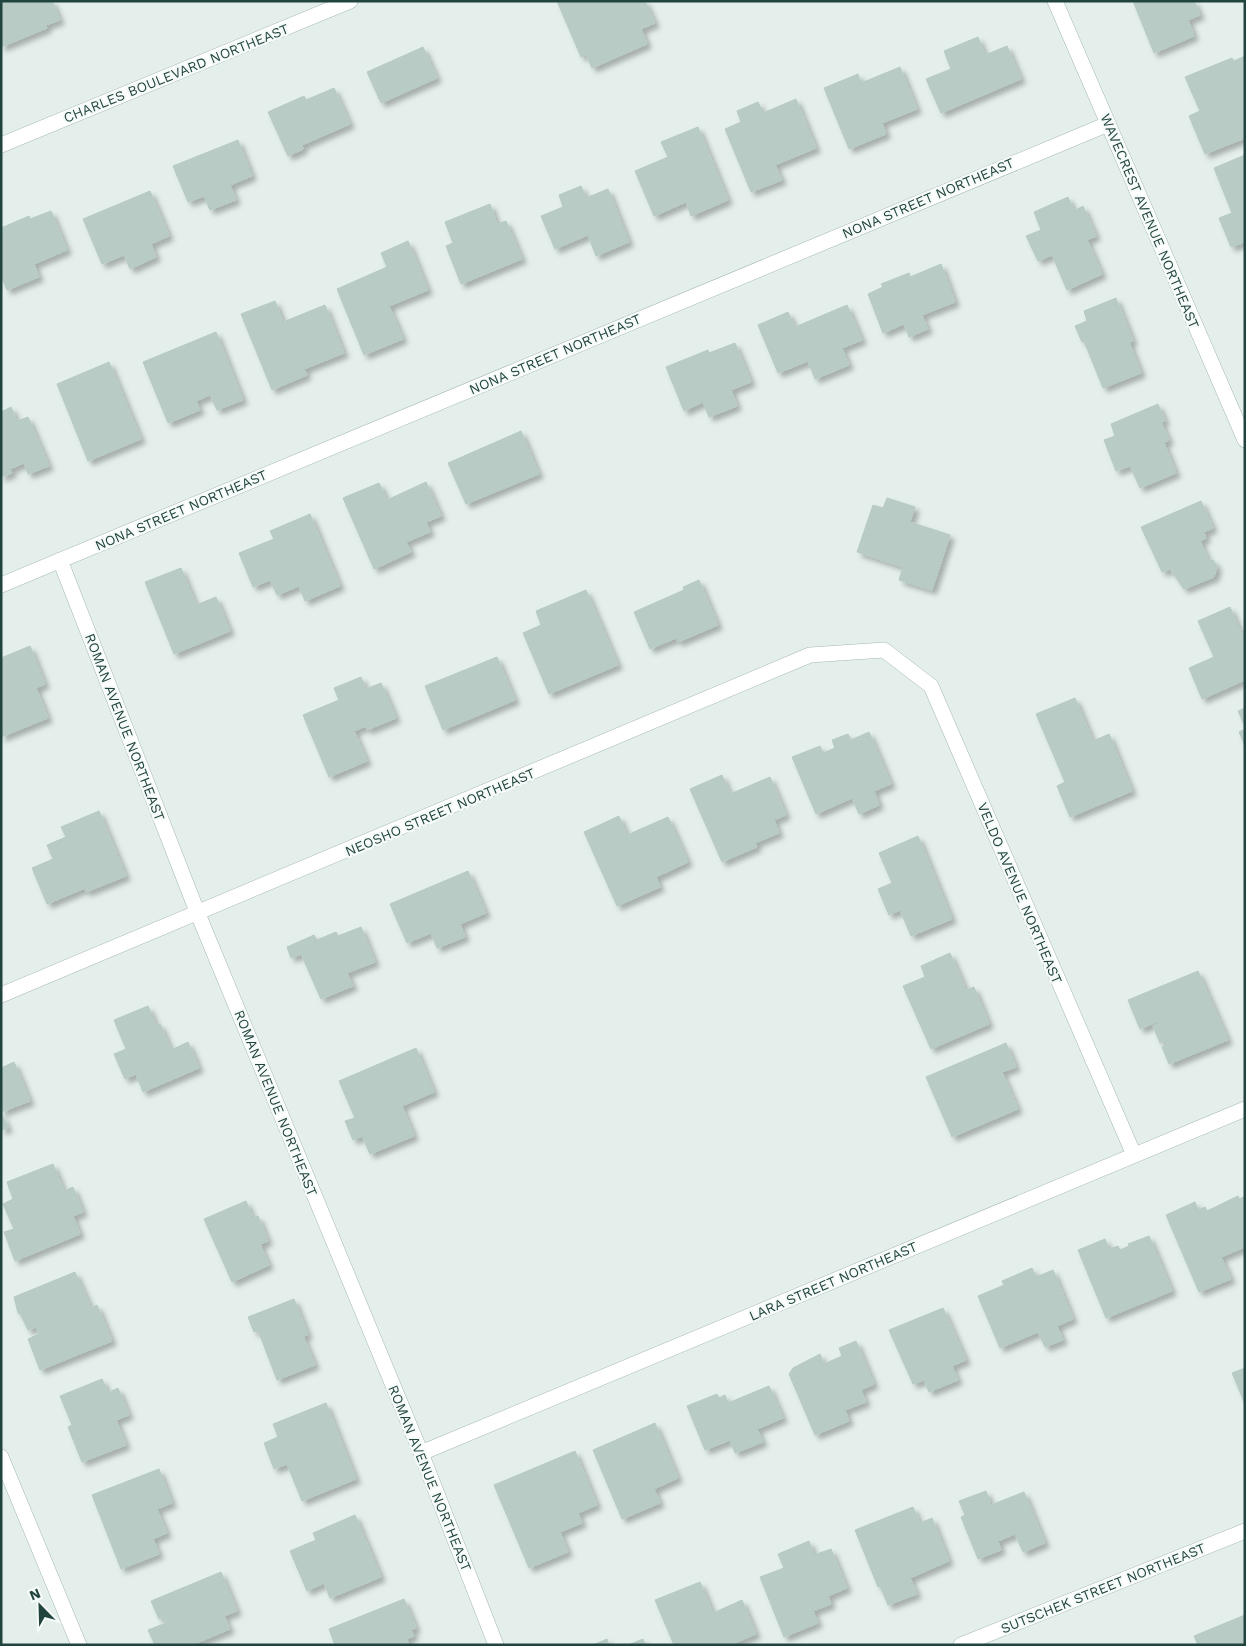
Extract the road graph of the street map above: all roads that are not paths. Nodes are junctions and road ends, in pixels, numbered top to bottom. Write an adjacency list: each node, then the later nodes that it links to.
1 (350, 1): 4 (street, CHARLES BOULEVARD NORTHEAST)
2 (1055, 1): 3 (street, WAVECREST AVENUE NORTHEAST)
3 (1108, 124): 5 (street, WAVECREST AVENUE NORTHEAST); 6 (street, NONA STREET NORTHEAST)
4 (1, 145)
5 (1245, 440)
6 (60, 560): 7 (street, NONA STREET NORTHEAST); 9 (street, ROMAN AVENUE NORTHEAST)
7 (1, 584)
8 (884, 650): 9 (street, NEOSHO STREET NORTHEAST); 12 (street, VELDO AVENUE NORTHEAST)
9 (198, 914): 10 (street, NEOSHO STREET NORTHEAST); 13 (street, ROMAN AVENUE NORTHEAST)
10 (1, 996)
11 (1245, 1109): 12 (street, LARA STREET NORTHEAST)
12 (1134, 1155): 13 (street, LARA STREET NORTHEAST)
13 (421, 1453): 17 (street, ROMAN AVENUE NORTHEAST)
14 (1, 1457): 16 (street)
15 (1245, 1531): 18 (street, SUTSCHEK STREET NORTHEAST)
16 (79, 1645)
17 (496, 1645)
18 (961, 1645)

